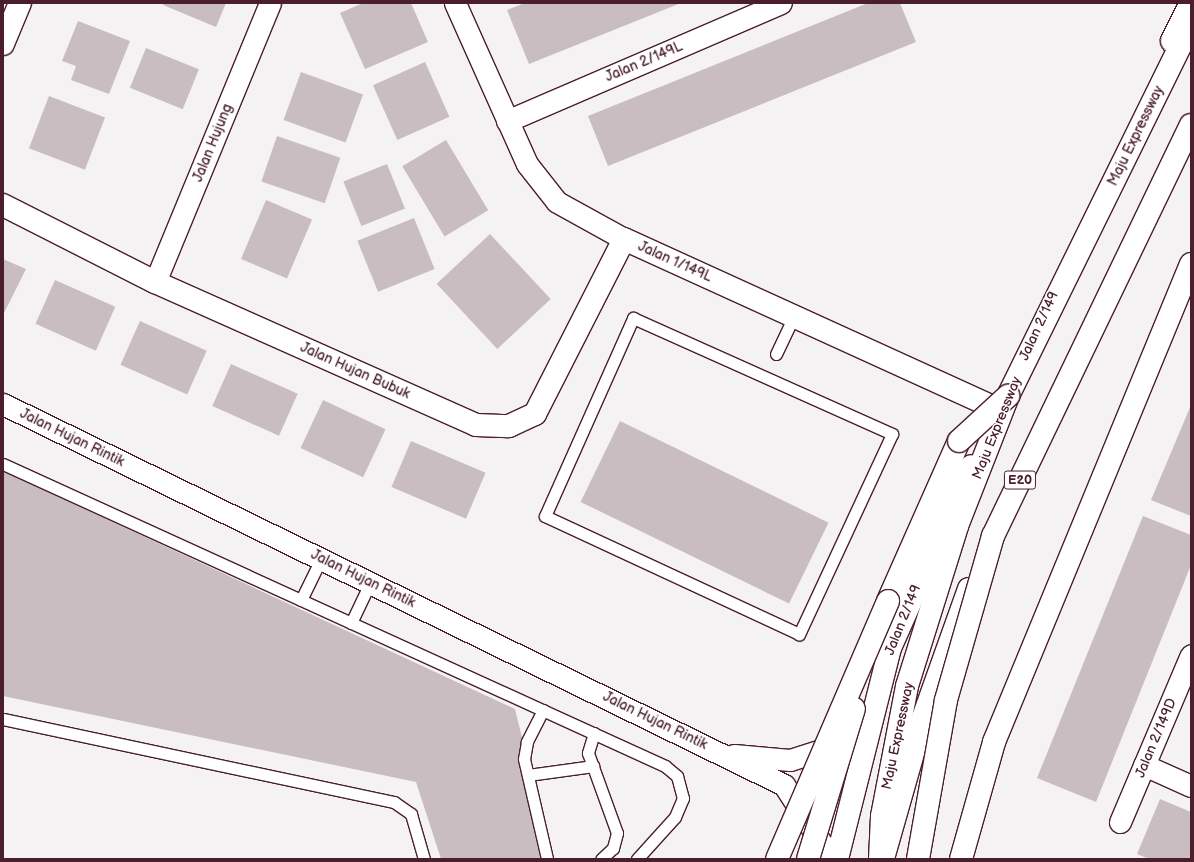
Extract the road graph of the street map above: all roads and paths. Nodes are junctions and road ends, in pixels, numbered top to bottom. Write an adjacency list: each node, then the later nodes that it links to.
1 (20, 3): 7 (main road)
2 (270, 3): 14 (street, Jalan Hujung)
3 (455, 3): 8 (street, Jalan 1/149L)
4 (781, 3): 8 (street, Jalan 2/149L)
5 (1191, 3): 17 (main road, Jalan 2/149)
6 (1191, 24): 17 (main road, Maju Expressway)
7 (3, 44)
8 (507, 121): 12 (street, Jalan 1/149L)
9 (1191, 125): 47 (main road, E20, bridge)
10 (1191, 148): 46 (main road)
11 (3, 204): 14 (main road, Jalan Hujan Bubuk)
12 (624, 240): 14 (main road, Jalan Hujan Bubuk); 15 (main road, Jalan 1/149L)
13 (1191, 264): 48 (main road)
14 (155, 282)
15 (794, 316): 16 (lane); 17 (main road, Jalan 1/149L)
16 (776, 354)
17 (1004, 403): 24 (main road, bridge); 29 (main road, Jalan 2/149); 45 (main road, Maju Expressway)
18 (3, 404): 21 (street, Jalan Hujan Rintik)
19 (892, 434): 19 (lane)
20 (3, 464): 23 (lane)
21 (321, 559): 22 (street, Jalan Hujan Rintik); 23 (lane)
22 (370, 583): 25 (lane); 31 (street, Jalan Hujan Rintik)
23 (301, 600): 25 (lane)
24 (888, 601): 41 (main road, bridge); 42 (main road, bridge)
25 (351, 623): 27 (lane)
26 (1191, 654): 32 (street, Jalan 2/149D)
27 (543, 710): 30 (lane); 34 (lane)
28 (3, 719): 37 (lane)
29 (870, 725): 31 (street, Jalan Hujan Rintik); 44 (main road, Jalan 2/149)
30 (594, 733): 33 (lane); 40 (lane)
31 (724, 755): 43 (street, Jalan Hujan Rintik)
32 (1144, 765): 35 (street); 36 (street, Jalan 2/149D)
33 (593, 766): 34 (lane); 39 (lane)
34 (528, 775): 38 (lane)
35 (1191, 786)
36 (1120, 822)
37 (424, 859)
38 (547, 859)
39 (601, 859)
40 (637, 859)
41 (777, 859)
42 (808, 859)
43 (824, 859)
44 (837, 859)
45 (880, 859)
46 (883, 859)
47 (918, 859)
48 (961, 859)

